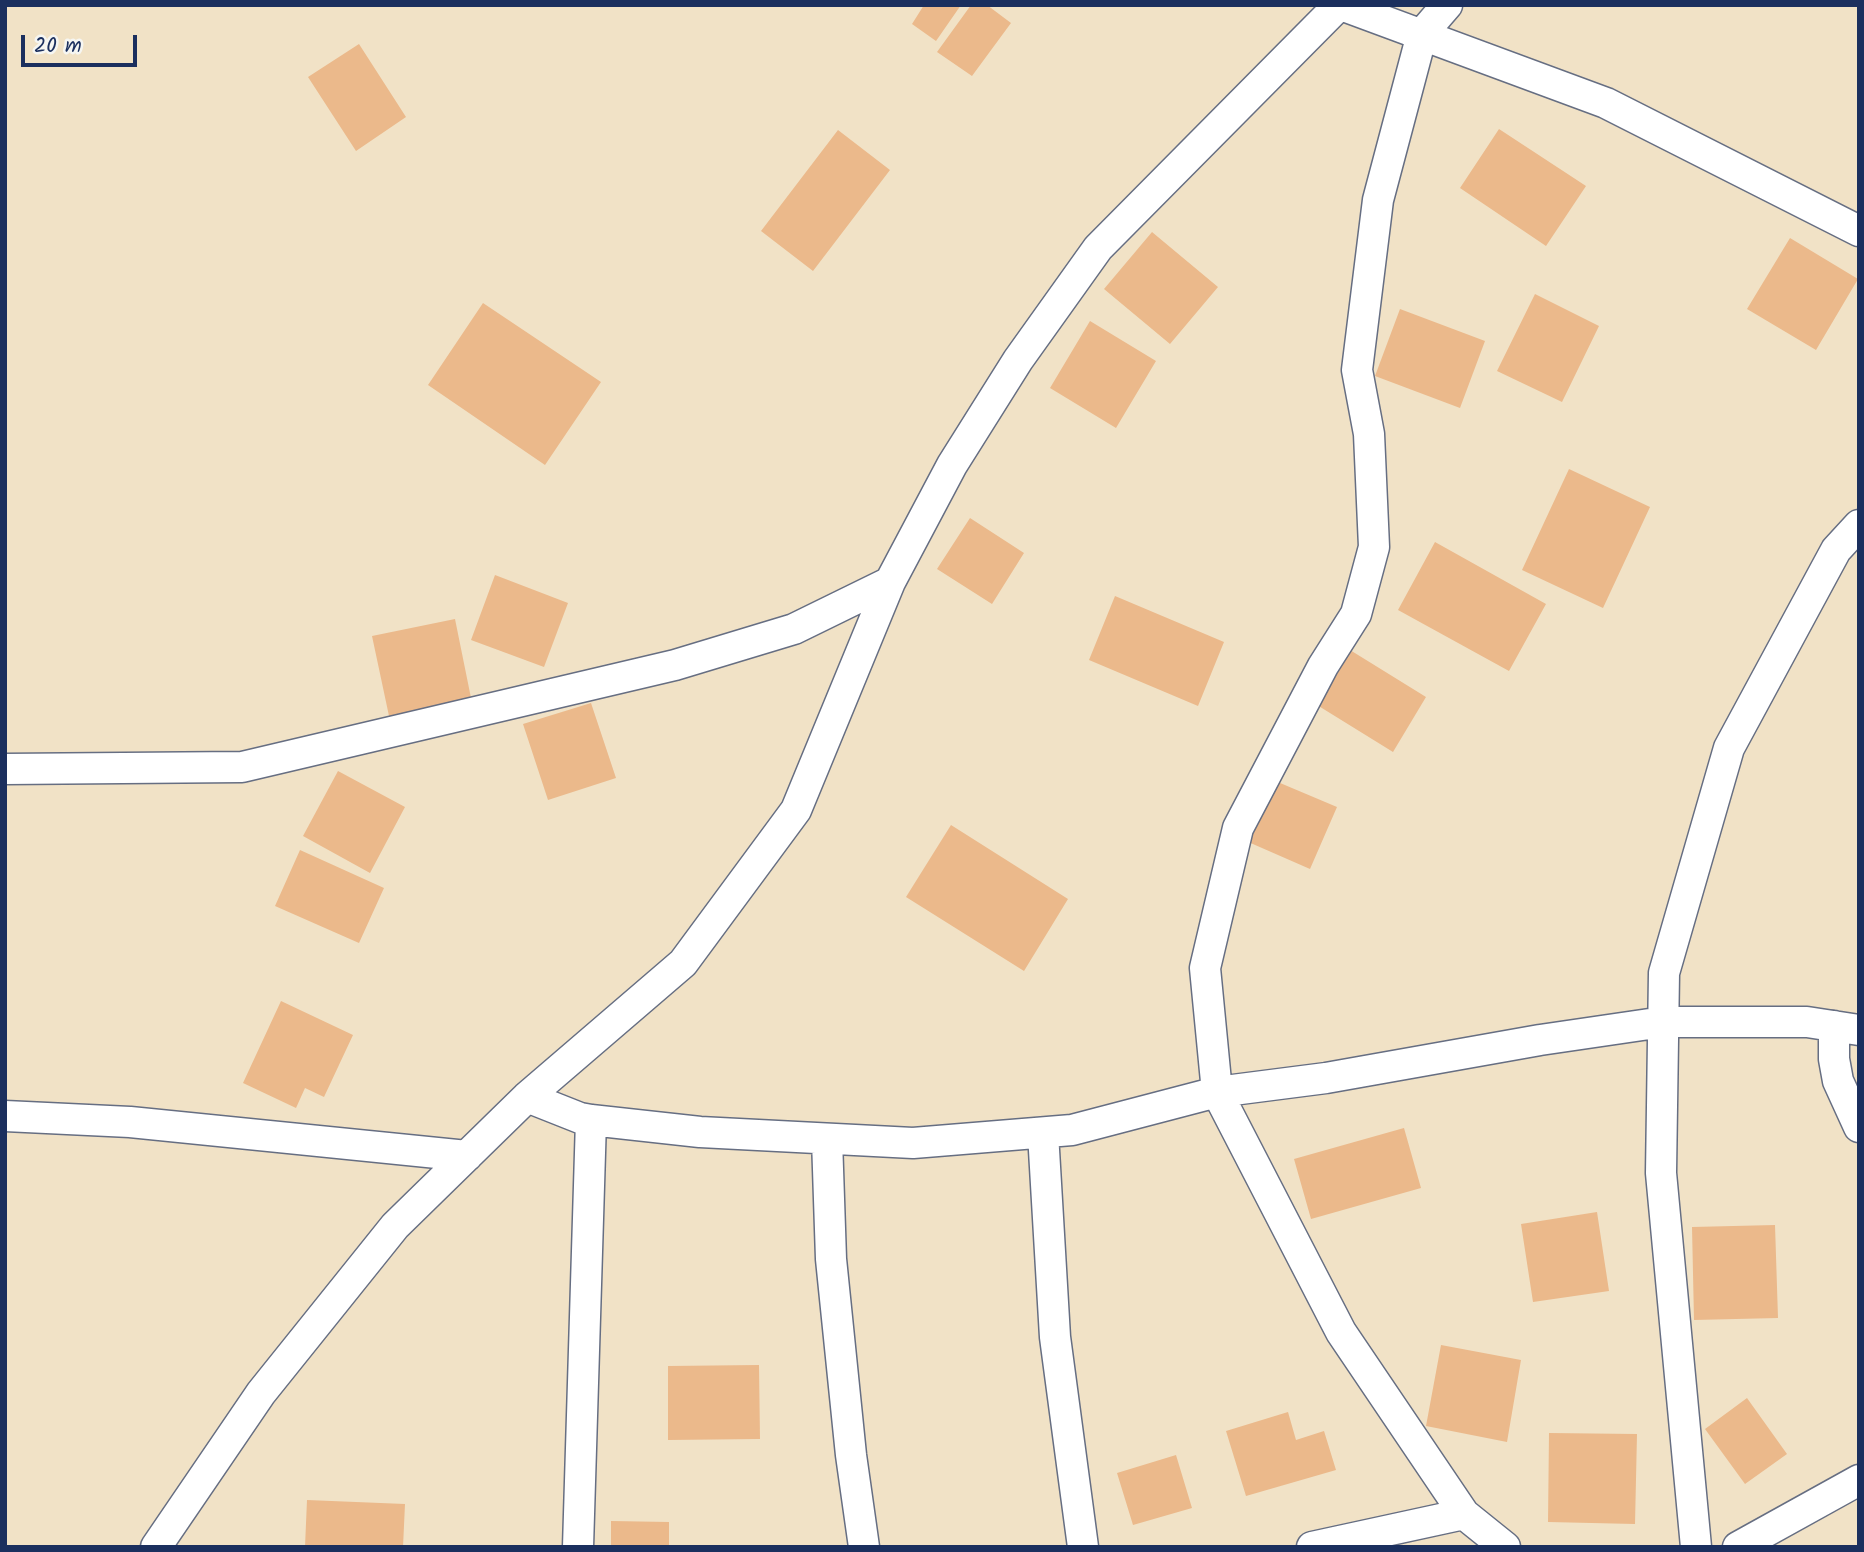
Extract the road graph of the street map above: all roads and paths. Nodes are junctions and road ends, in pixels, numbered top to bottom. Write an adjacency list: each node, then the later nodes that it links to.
1 (1340, 5): 3 (street); 6 (street)
2 (1447, 5): 3 (street)
3 (1422, 34): 4 (street); 10 (street)
4 (1859, 231)
5 (1859, 525): 8 (street)
6 (890, 582): 7 (street); 11 (street)
7 (5, 769)
8 (1663, 1023): 9 (street); 10 (street); 26 (street)
9 (1846, 1028): 14 (street)
10 (1217, 1092): 15 (street); 19 (street)
11 (527, 1097): 13 (street); 17 (street)
12 (5, 1115): 17 (street)
13 (591, 1120): 16 (street); 21 (street)
14 (1859, 1126)
15 (1044, 1133): 16 (street); 23 (street)
16 (827, 1139): 22 (street)
17 (467, 1156): 20 (street)
18 (1859, 1480): 27 (street)
19 (1464, 1514): 24 (street); 25 (street)
20 (156, 1547)
21 (578, 1547)
22 (864, 1547)
23 (1083, 1547)
24 (1312, 1547)
25 (1505, 1547)
26 (1696, 1547)
27 (1738, 1547)

